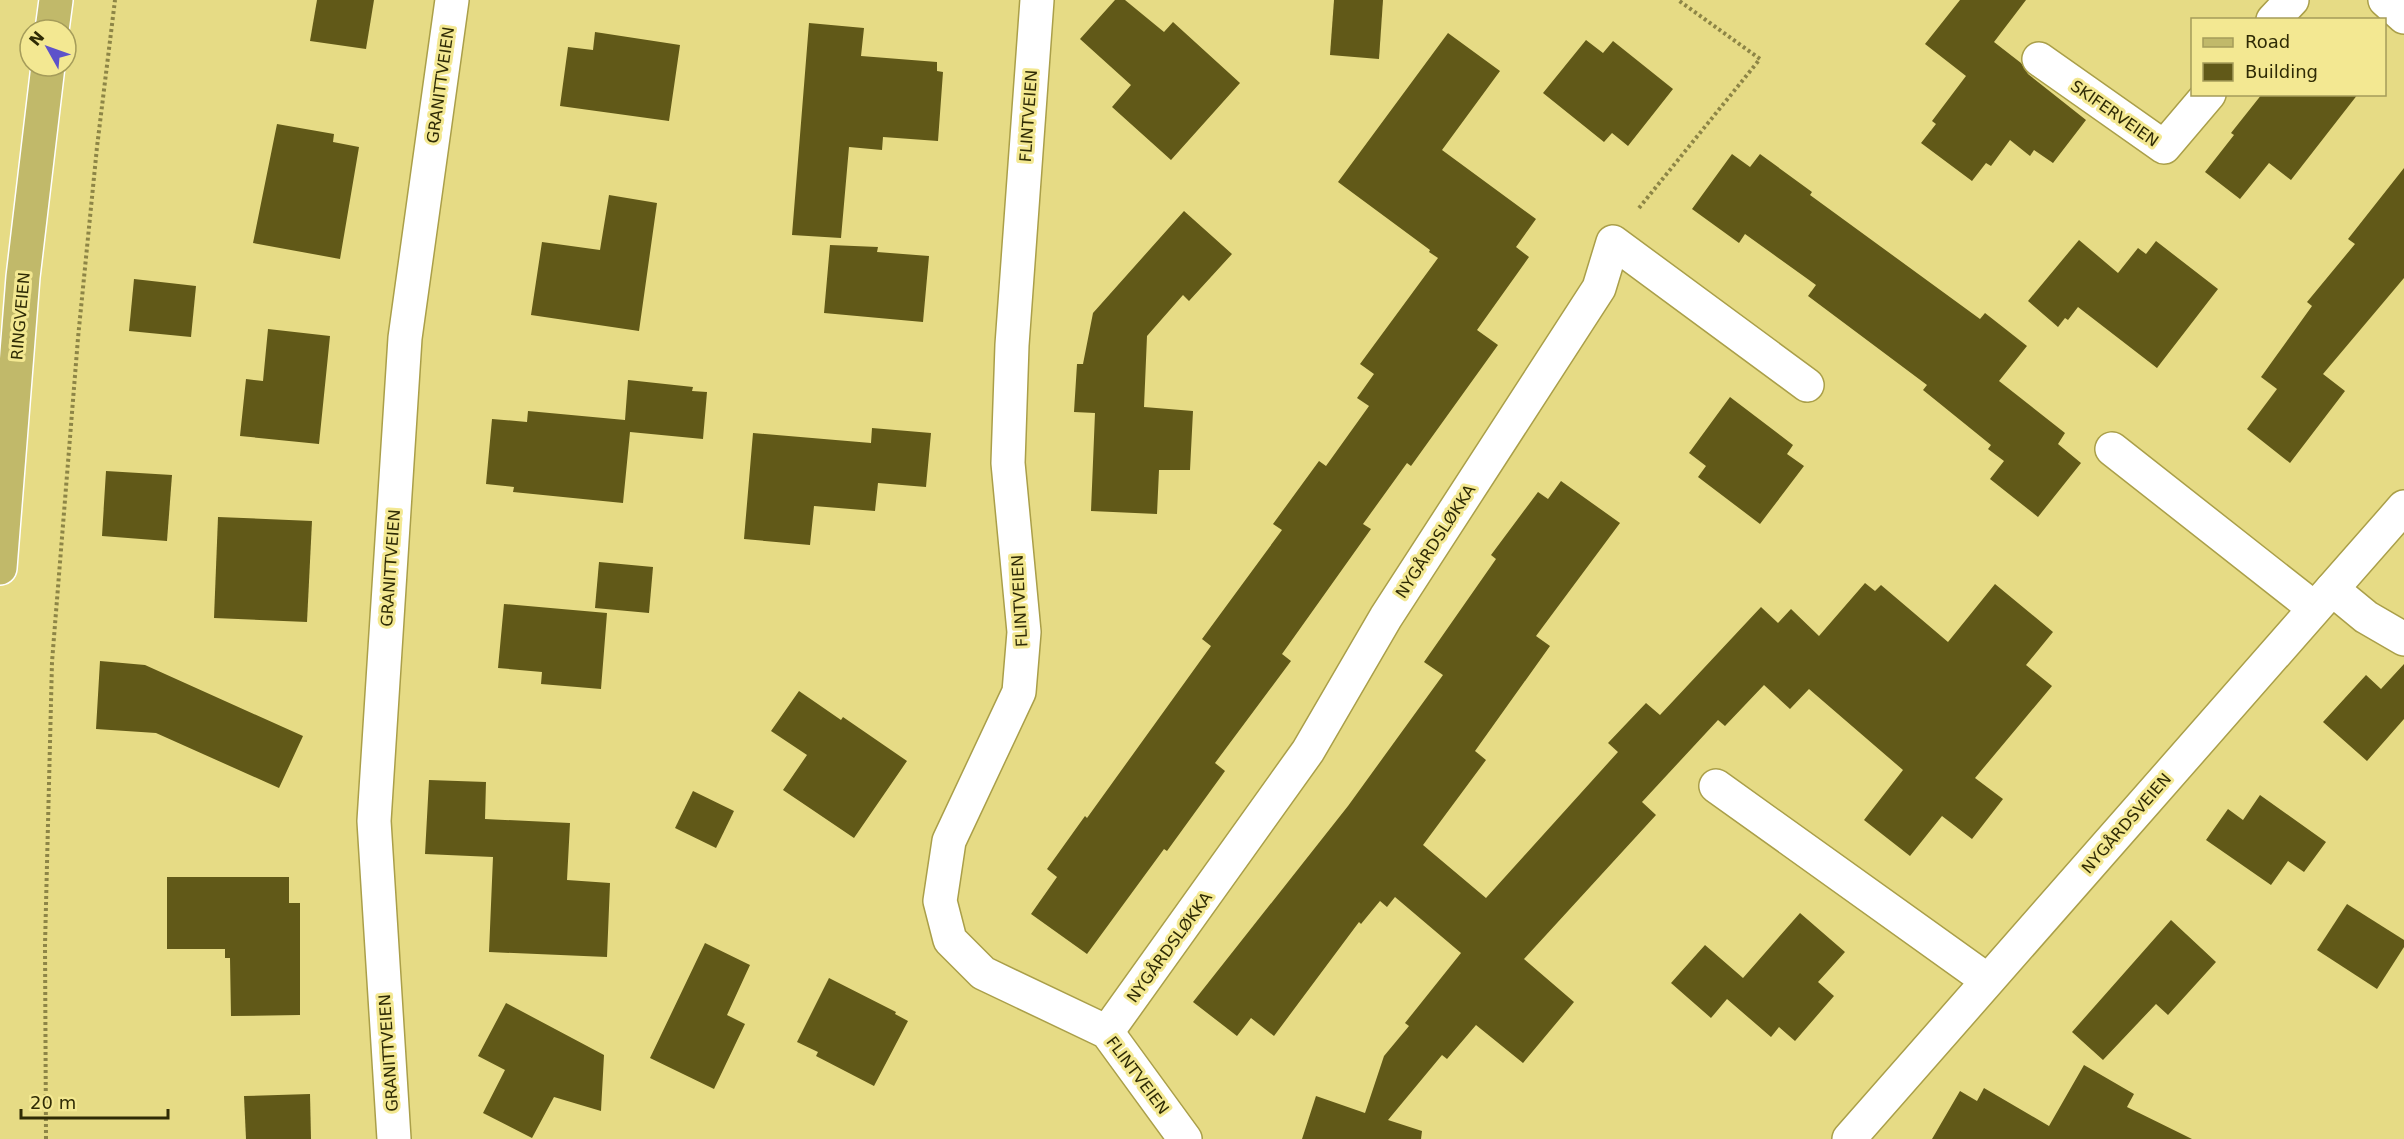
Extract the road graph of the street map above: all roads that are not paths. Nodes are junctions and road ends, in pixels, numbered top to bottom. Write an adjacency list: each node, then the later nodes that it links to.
1 (56, 0): 7 (main road)
2 (452, 0): 21 (street, GRANITTVEIEN)
3 (1036, 0): 20 (street, FLINTVEIEN)
4 (2292, 0): 8 (street)
5 (2385, 0): 6 (street)
6 (2404, 17)
7 (54, 18)
8 (2275, 18)
9 (2039, 59): 11 (street, SKIFERVEIEN)
10 (47, 78): 15 (main road, RINGVEIEN)
11 (2207, 96)
12 (1807, 385): 20 (street, NYGÅRDSLØKKA)
13 (2112, 449): 16 (street)
14 (2404, 507): 16 (street, NYGÅRDSVEIEN)
15 (0, 568)
16 (2324, 599): 17 (street); 19 (street, NYGÅRDSVEIEN)
17 (2404, 639)
18 (1716, 786): 19 (street)
19 (1987, 980): 23 (street, NYGÅRDSVEIEN)
20 (1107, 1032): 22 (street, FLINTVEIEN)
21 (394, 1139)
22 (1185, 1139)
23 (1849, 1139)

